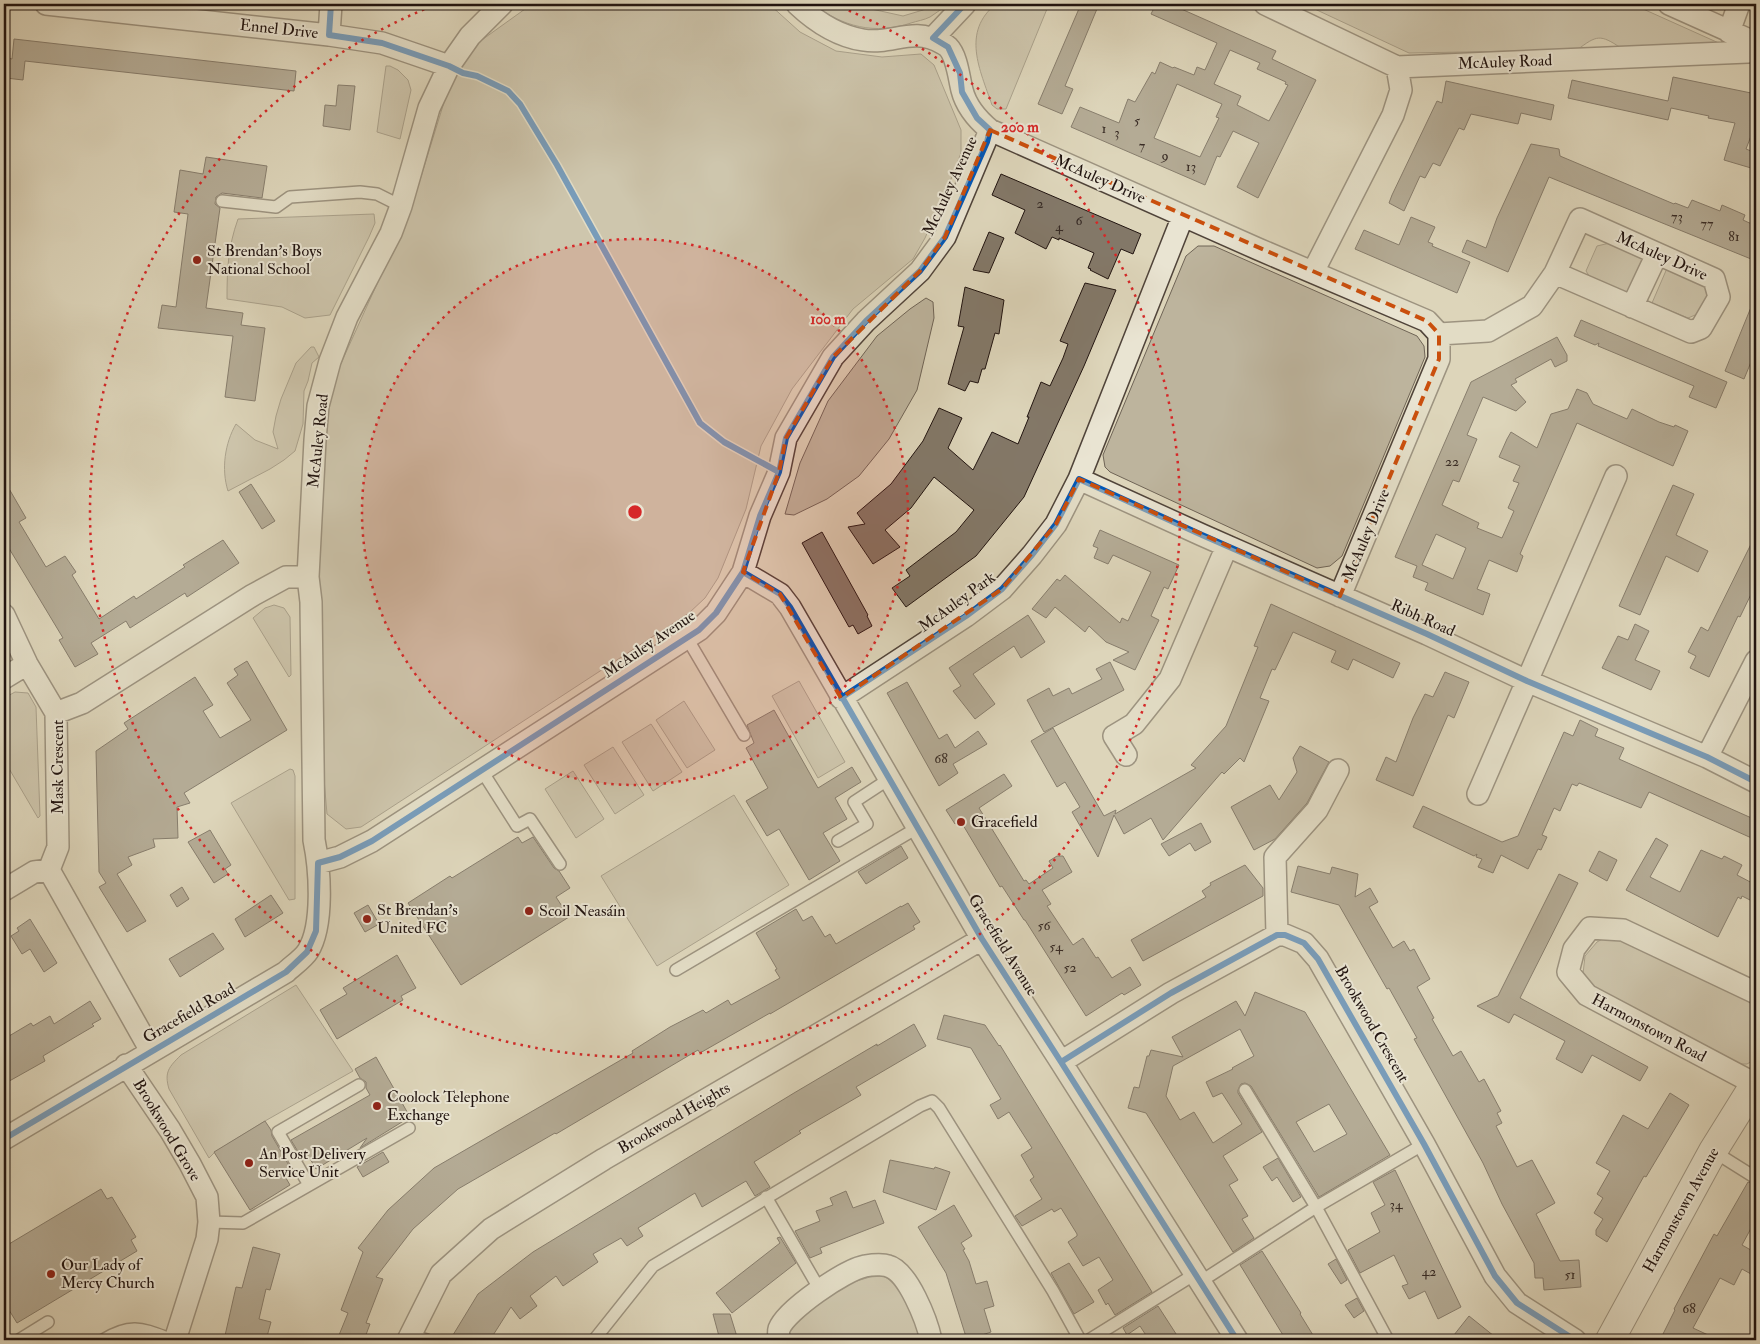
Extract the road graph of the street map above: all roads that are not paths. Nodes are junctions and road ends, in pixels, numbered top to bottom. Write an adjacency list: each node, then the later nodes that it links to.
1 (46, 4): 10 (street, Ennel Drive)
2 (331, 4): 10 (street)
3 (502, 4): 13 (street, McAuley Road)
4 (797, 4): 11 (street)
5 (965, 4): 11 (street)
6 (1265, 4): 14 (street, McAuley Road)
7 (1669, 4): 9 (street)
8 (1738, 4): 9 (street)
9 (1729, 32): 12 (street)
10 (328, 35): 13 (street, Ennel Drive)
11 (933, 38): 15 (street, McAuley Drive)
12 (1756, 43): 14 (street, McAuley Road)
13 (449, 66): 17 (street, McAuley Road)
14 (1397, 67): 20 (street)
15 (990, 130): 18 (street, McAuley Drive); 27 (street, McAuley Avenue)
16 (222, 201): 17 (lane)
17 (401, 206): 28 (street, McAuley Road)
18 (1184, 216): 20 (street, McAuley Drive); 25 (street, McAuley Park)
19 (1657, 254): 21 (street, McAuley Drive); 22 (street); 22 (street, McAuley Drive)
20 (1313, 272): 23 (street, McAuley Drive)
21 (1554, 273): 22 (street, McAuley Drive); 23 (street, McAuley Drive)
22 (1632, 307)
23 (1439, 334): 29 (street, McAuley Drive)
24 (1616, 476): 35 (street)
25 (1079, 478): 26 (street, Ribh Road); 36 (street, McAuley Park)
26 (1227, 546): 29 (street, Ribh Road); 39 (street)
27 (743, 572): 31 (street, McAuley Avenue); 36 (street, Gracefield Avenue)
28 (308, 577): 37 (street, Mask Crescent); 48 (street, McAuley Road)
29 (1340, 596): 35 (street, Ribh Road)
30 (4, 615): 33 (street)
31 (687, 638): 38 (lane); 42 (street, McAuley Avenue)
32 (1756, 661): 40 (street)
33 (28, 664): 34 (street); 37 (street)
34 (4, 678)
35 (1527, 681): 40 (street, Ribh Road); 45 (street)
36 (841, 698): 43 (street, Gracefield Avenue)
37 (56, 713): 50 (street, Mask Crescent)
38 (744, 735)
39 (1126, 755)
40 (1707, 757): 44 (street, Ribh Road)
41 (1338, 770): 52 (street)
42 (482, 771): 48 (street, McAuley Avenue); 49 (lane)
43 (889, 779): 46 (street, Gracefield Avenue); 47 (lane)
44 (1756, 782)
45 (1478, 794)
46 (917, 828): 53 (street, Gracefield Avenue); 54 (lane)
47 (838, 841)
48 (318, 863): 56 (street, Gracefield Road)
49 (560, 864)
50 (49, 870): 51 (street); 56 (street)
51 (4, 890)
52 (1277, 935): 57 (street); 64 (street, Brookwood Crescent)
53 (982, 938): 57 (street, Gracefield Avenue); 74 (street, Brookwood Heights)
54 (676, 970)
55 (1756, 993): 59 (street, Harmonstown Road)
56 (151, 1051): 58 (street, Gracefield Road)
57 (1061, 1062): 71 (street, Gracefield Avenue)
58 (126, 1065): 63 (street, Gracefield Road); 70 (street, Brookwood Grove)
59 (1756, 1083): 65 (street, Harmonstown Avenue)
60 (359, 1085): 67 (lane)
61 (1244, 1090): 69 (lane)
62 (409, 1128): 67 (lane)
63 (4, 1139)
64 (1424, 1144): 69 (lane); 85 (street, Brookwood Crescent)
65 (1713, 1151): 66 (lane); 86 (street, Harmonstown Avenue)
66 (1756, 1178)
67 (309, 1185): 70 (lane)
68 (766, 1197): 72 (lane); 78 (lane); 81 (lane)
69 (1316, 1207): 71 (lane); 84 (lane)
70 (208, 1222): 77 (street, Brookwood Grove)
71 (1198, 1278): 82 (lane); 83 (street, Gracefield Avenue)
72 (820, 1290): 79 (street); 80 (street)
73 (48, 1322): 75 (lane)
74 (415, 1338)
75 (19, 1340)
76 (103, 1340): 77 (lane)
77 (174, 1340)
78 (594, 1340)
79 (779, 1340)
80 (931, 1340)
81 (1080, 1340)
82 (1089, 1340)
83 (1237, 1340)
84 (1388, 1340)
85 (1575, 1340)
86 (1610, 1340)

